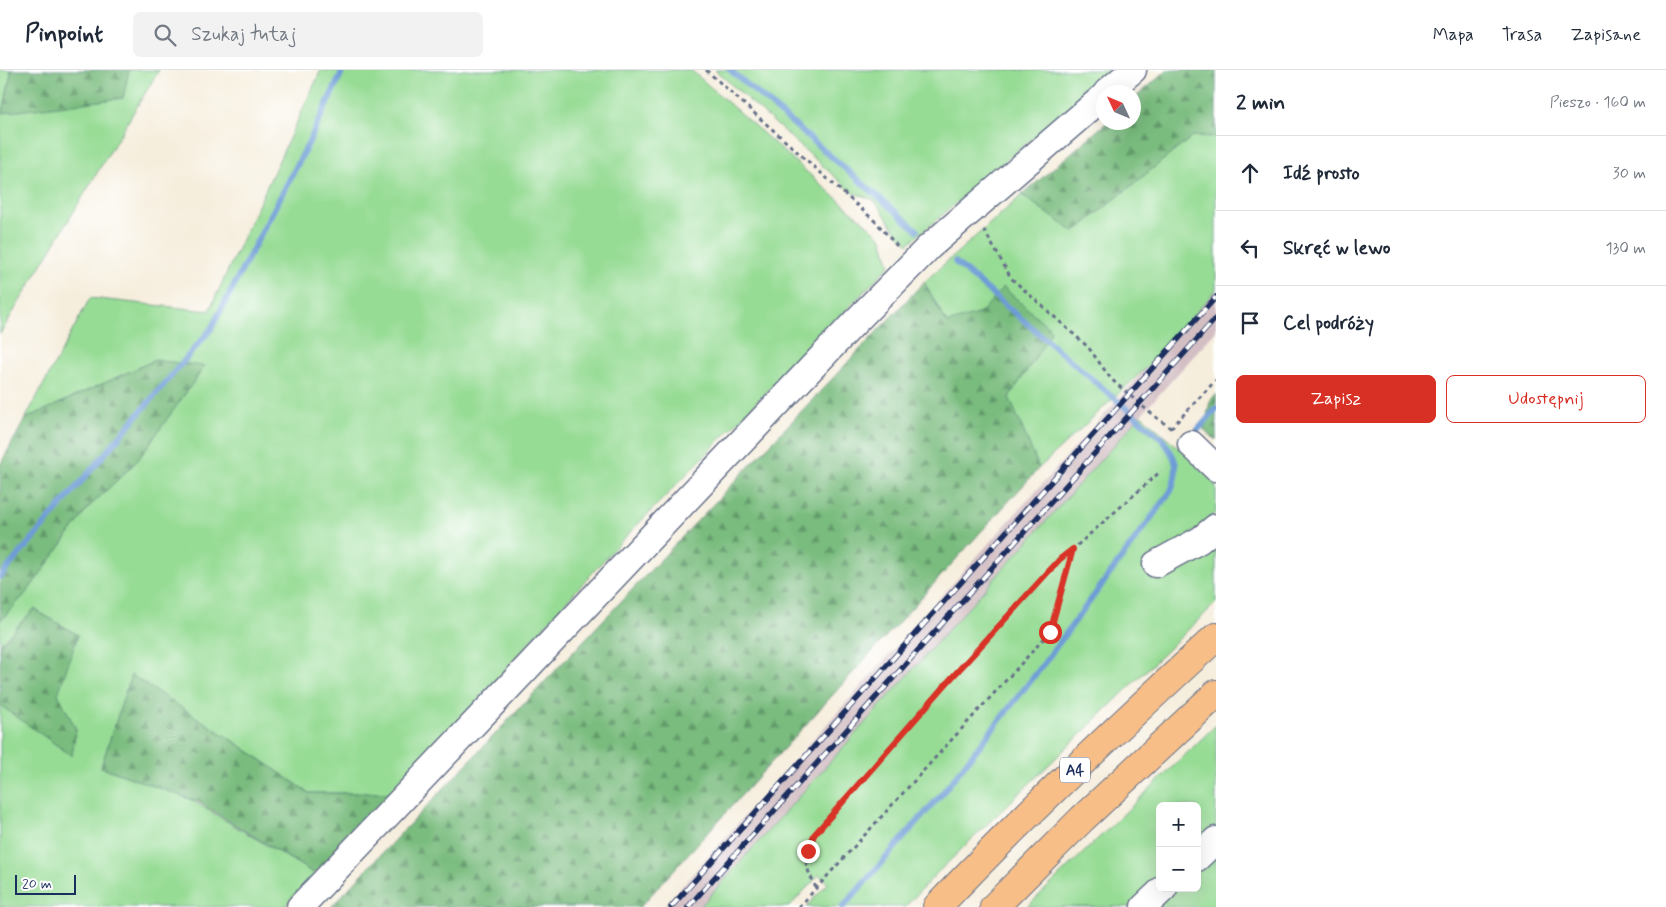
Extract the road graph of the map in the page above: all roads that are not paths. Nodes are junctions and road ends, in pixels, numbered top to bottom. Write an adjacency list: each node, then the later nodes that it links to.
1 (1133, 70): 2 (street)
2 (1115, 85)
3 (1096, 103): 13 (street)
4 (1181, 436): 5 (street)
5 (1216, 468)
6 (1216, 527): 7 (street)
7 (1156, 564)
8 (1216, 637): 14 (highway, A4)
9 (1216, 694): 15 (highway, A4)
10 (1216, 840): 11 (street)
11 (1201, 854)
12 (1160, 892): 16 (street)
13 (300, 907)
14 (937, 907)
15 (994, 907)
16 (1144, 907)

